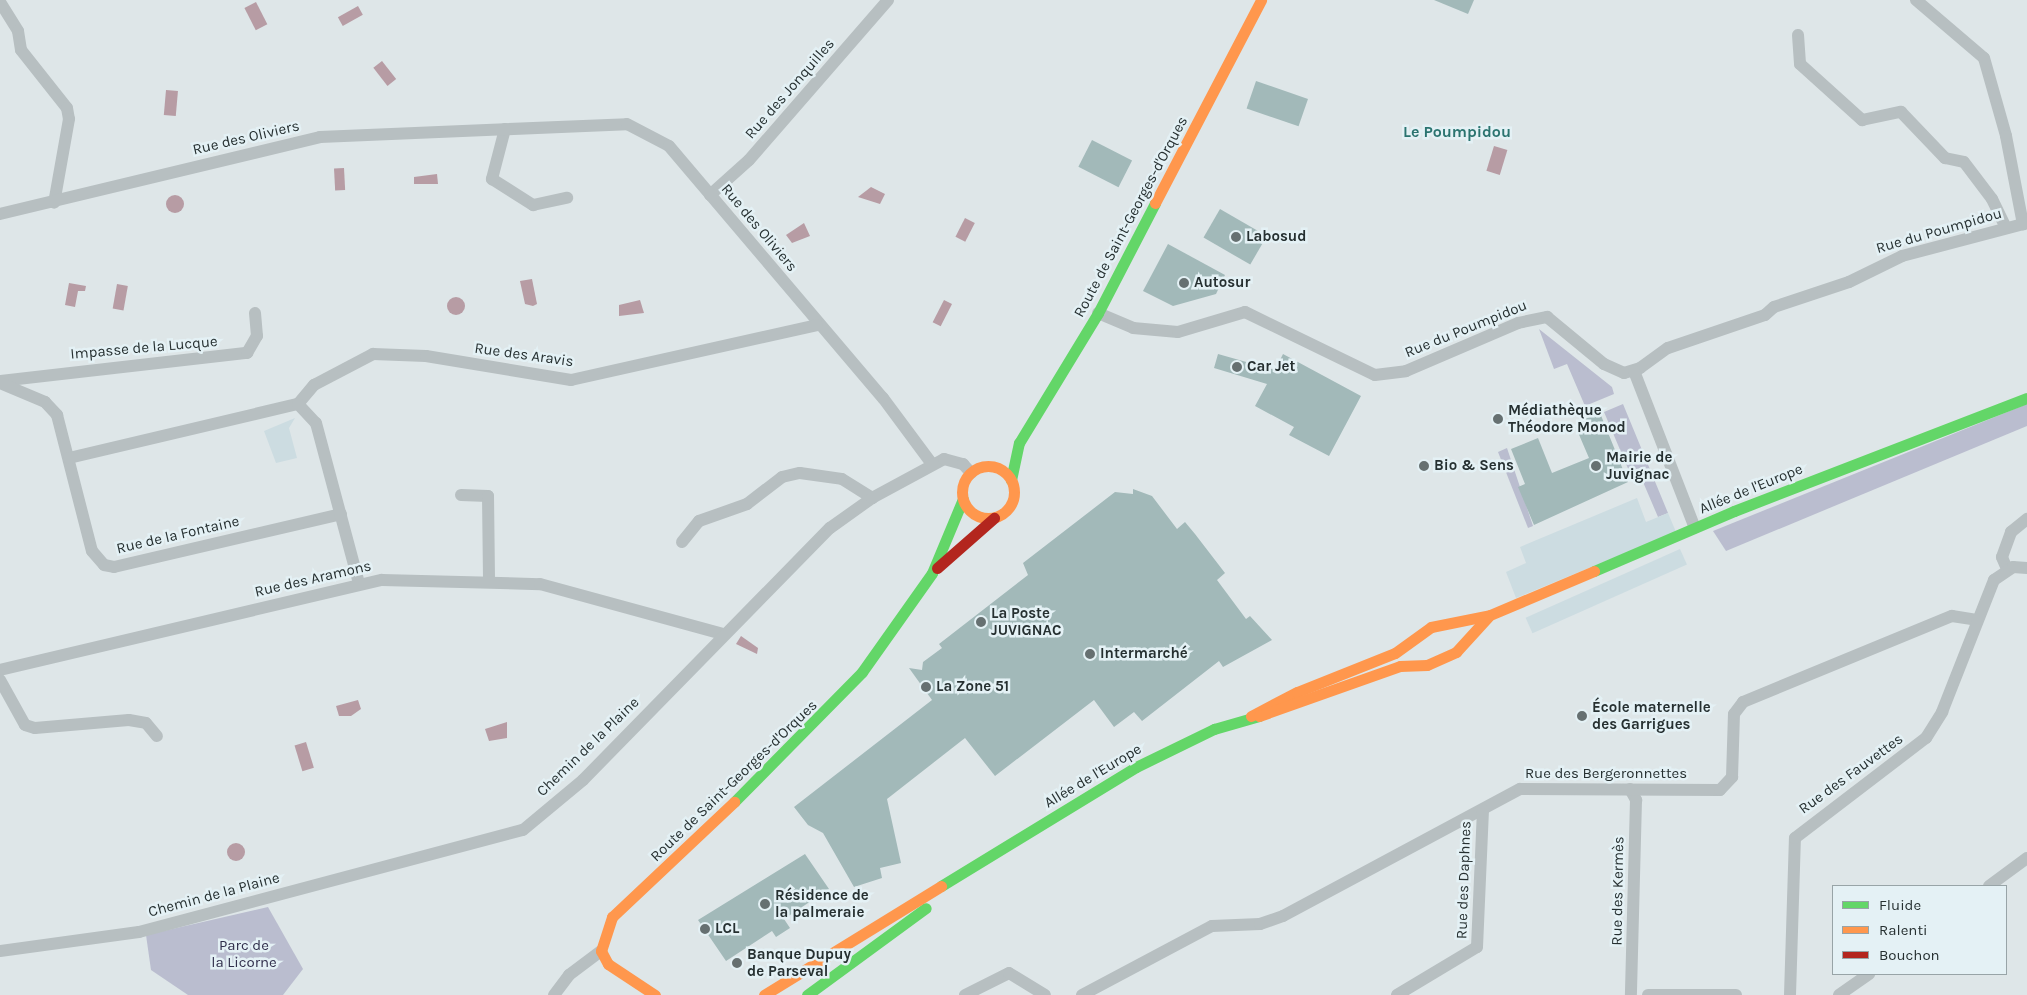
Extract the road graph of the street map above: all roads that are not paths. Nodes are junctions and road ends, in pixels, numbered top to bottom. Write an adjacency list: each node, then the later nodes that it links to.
1 (888, 0): 7 (street, Rue des Jonquilles)
2 (1261, 0): 14 (street, Route de Saint-Georges-d'Orques)
3 (1916, 0): 11 (street)
4 (0, 2): 9 (street)
5 (1798, 35): 12 (street)
6 (505, 129): 7 (street, Rue des Oliviers); 8 (street); 9 (street, Rue des Oliviers)
7 (710, 195): 15 (street, Rue des Oliviers)
8 (567, 198)
9 (54, 203): 10 (street, Rue des Oliviers)
10 (0, 214)
11 (2025, 223): 12 (street, Rue du Poumpidou)
12 (2006, 228): 16 (street, Rue du Poumpidou)
13 (254, 313): 17 (street, Impasse de la Lucque)
14 (1098, 313): 16 (street, Rue du Poumpidou); 20 (street, Route de Saint-Georges-d'Orques)
15 (817, 325): 19 (street, Rue des Aravis); 22 (street, Rue des Oliviers)
16 (1634, 371): 32 (street)
17 (0, 382): 21 (street, Rue de la Fontaine)
18 (2027, 398): 32 (street, Allée de l'Europe)
19 (298, 404): 21 (street); 29 (street)
20 (1019, 443): 23 (street, Route de Saint-Georges-d'Orques); 25 (street, Route de Saint-Georges-d'Orques)
21 (69, 458): 29 (street, Rue de la Fontaine)
22 (932, 464): 24 (street, Chemin de la Plaine); 27 (street, Chemin de la Plaine)
23 (988, 467): 24 (street); 25 (street)
24 (971, 473): 28 (street)
25 (1011, 480): 30 (street)
26 (461, 495): 37 (street)
27 (872, 498): 33 (street); 42 (street, Chemin de la Plaine)
28 (963, 500): 30 (street); 36 (street, Route de Saint-Georges-d'Orques)
29 (341, 514): 38 (street)
30 (994, 518): 36 (street, Route de Saint-Georges-d'Orques)
31 (2027, 519): 35 (street)
32 (1695, 528): 39 (street, Allée de l'Europe)
33 (682, 542)
34 (2027, 568): 35 (street)
35 (2007, 569): 40 (street)
36 (932, 574): 56 (street, Route de Saint-Georges-d'Orques)
37 (489, 580): 38 (street, Rue des Aramons); 42 (street, Rue des Aramons)
38 (359, 584): 46 (street, Rue des Aramons)
39 (1490, 615): 41 (street, Allée de l'Europe); 43 (street, Allée de l'Europe)
40 (1977, 620): 50 (street, Rue des Bergeronnettes); 69 (street, Rue des Fauvettes)
41 (1456, 623): 43 (street); 44 (street, Allée de l'Europe)
42 (723, 634): 55 (street, Chemin de la Plaine)
43 (1465, 642): 45 (street, Allée de l'Europe)
44 (1402, 647): 45 (street); 48 (street, Allée de l'Europe)
45 (1410, 665): 48 (street, Allée de l'Europe)
46 (0, 670)
47 (0, 680): 49 (street)
48 (1251, 716): 53 (street, Allée de l'Europe)
49 (157, 736)
50 (1630, 789): 51 (street, Rue des Bergeronnettes); 66 (street, Rue des Kermès)
51 (1482, 810): 64 (street, Rue des Bergeronnettes); 65 (street, Rue des Daphnes)
52 (2027, 858): 54 (street)
53 (959, 878): 60 (street, Allée de l'Europe); 61 (street, Allée de l'Europe)
54 (1990, 885)
55 (0, 951)
56 (601, 951): 58 (street); 59 (street)
57 (1868, 975): 70 (street)
58 (554, 995)
59 (655, 995)
60 (764, 995)
61 (807, 995)
62 (965, 995): 63 (street)
63 (1045, 995)
64 (1082, 995)
65 (1397, 995)
66 (1631, 995)
67 (1648, 995): 68 (street)
68 (1736, 995)
69 (1790, 995)
70 (1838, 995)

